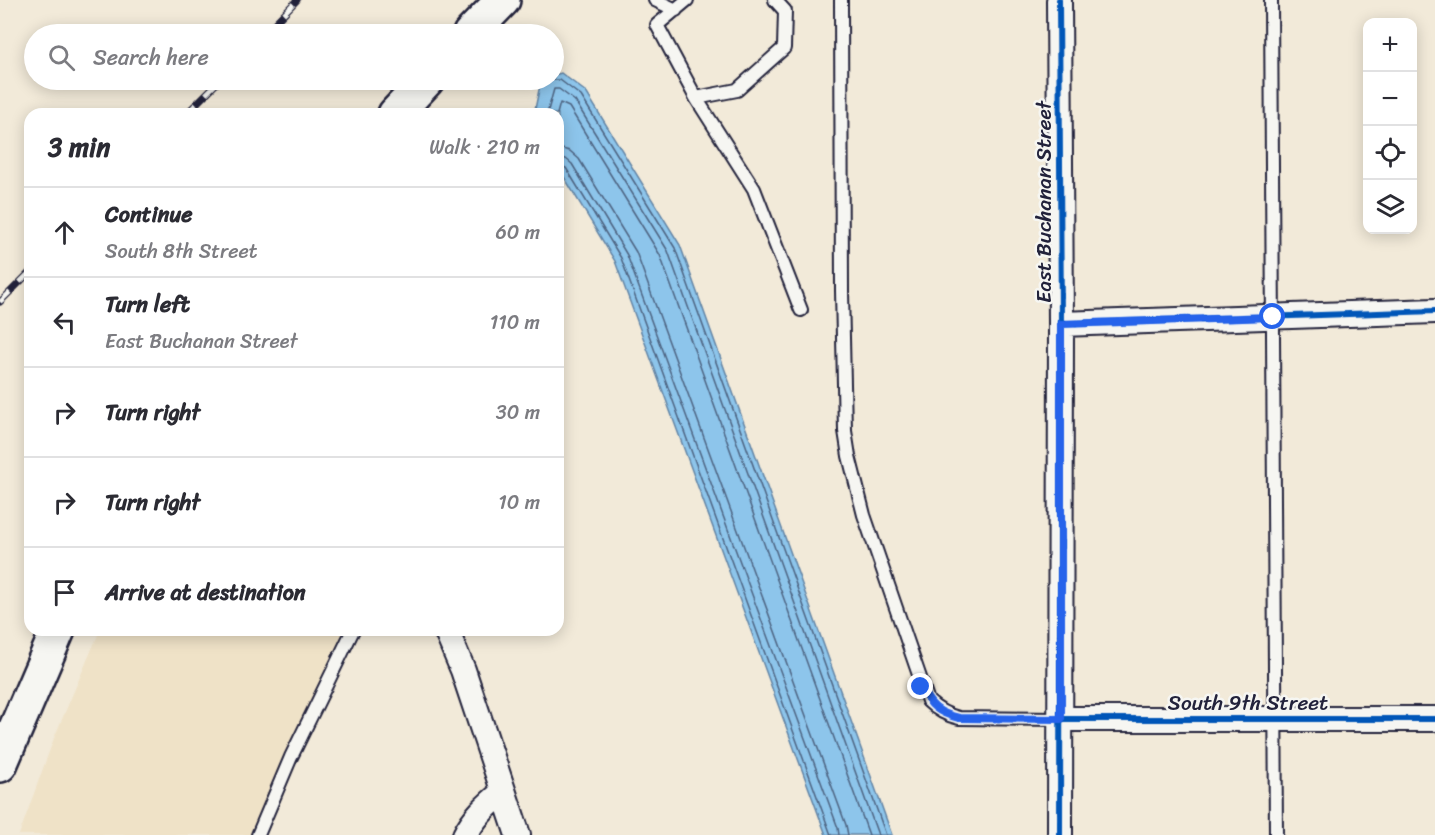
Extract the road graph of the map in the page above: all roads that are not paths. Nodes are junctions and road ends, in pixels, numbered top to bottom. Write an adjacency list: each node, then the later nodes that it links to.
1 (503, 0): 9 (main road)
2 (656, 0): 8 (lane)
3 (687, 0): 8 (lane)
4 (776, 0): 11 (lane)
5 (841, 0): 21 (lane)
6 (1059, 0): 16 (street, East Buchanan Street)
7 (1271, 0): 15 (lane)
8 (676, 10): 11 (lane)
9 (480, 24)
10 (418, 90): 12 (main road)
11 (696, 98): 13 (lane)
12 (401, 108)
13 (801, 310)
14 (1435, 311): 15 (street)
15 (1273, 317): 16 (street); 22 (lane)
16 (1061, 324): 21 (street, East Buchanan Street)
17 (55, 636): 23 (main road)
18 (350, 636): 25 (lane)
19 (449, 636): 24 (street)
20 (1435, 718): 22 (street, South 9th Street)
21 (1061, 719): 22 (street, South 9th Street); 28 (street, East Buchanan Street)
22 (1275, 720): 29 (lane)
23 (0, 765)
24 (503, 792): 26 (street); 27 (street)
25 (258, 835)
26 (465, 835)
27 (518, 835)
28 (1060, 835)
29 (1276, 835)

